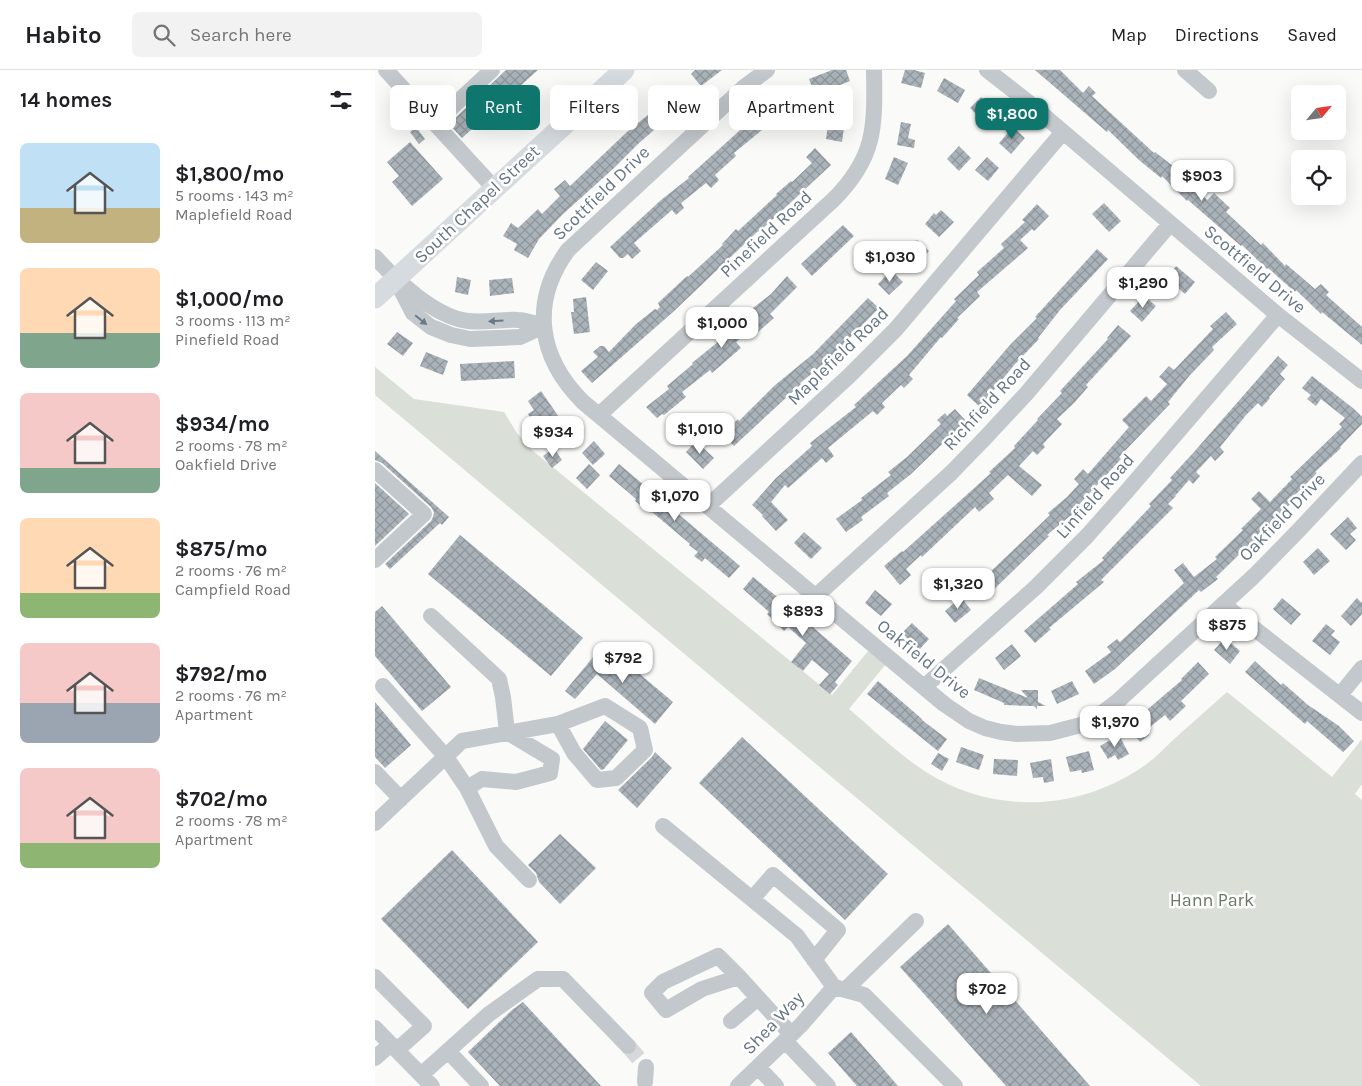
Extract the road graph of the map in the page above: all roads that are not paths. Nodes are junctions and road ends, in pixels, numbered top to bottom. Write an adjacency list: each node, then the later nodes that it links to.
1 (385, 70): 8 (street)
2 (492, 70): 10 (street)
3 (624, 70): 13 (main road, South Chapel Street)
4 (767, 70): 19 (street, Scottfield Drive)
5 (874, 70): 21 (street, Pinefield Road)
6 (987, 70): 12 (street, Scottfield Drive)
7 (1185, 70): 9 (street)
8 (399, 85)
9 (1209, 91)
10 (456, 103)
11 (441, 130): 13 (street)
12 (1063, 132): 14 (street, Scottfield Drive); 24 (street, Maplefield Road)
13 (494, 188): 16 (main road, South Chapel Street)
14 (1170, 224): 18 (street, Scottfield Drive); 26 (street, Richfield Road)
15 (375, 257): 16 (street)
16 (395, 279): 17 (main road, South Chapel Street); 19 (street)
17 (375, 298)
18 (1278, 315): 20 (street, Scottfield Drive); 31 (street, Linfield Road)
19 (544, 326): 21 (street, Oakfield Drive)
20 (1362, 381)
21 (599, 415): 24 (street, Oakfield Drive)
22 (1362, 463): 27 (street, Oakfield Drive)
23 (375, 470): 25 (street)
24 (708, 506): 26 (street, Oakfield Drive)
25 (375, 560)
26 (816, 596): 31 (street, Oakfield Drive)
27 (1223, 604): 31 (street, Oakfield Drive); 32 (street)
28 (431, 616): 35 (street)
29 (1362, 668): 32 (street)
30 (383, 686): 36 (street)
31 (924, 688)
32 (1340, 696): 33 (street)
33 (1362, 713)
34 (558, 724): 34 (street); 35 (street)
35 (507, 732): 36 (street); 38 (street)
36 (446, 757): 38 (street); 39 (street)
37 (375, 772): 39 (street)
38 (467, 788): 42 (street)
39 (401, 799): 40 (street)
40 (376, 819)
41 (663, 826): 43 (street)
42 (529, 880)
43 (752, 899): 45 (street); 45 (street)
44 (916, 921): 48 (street, Shea Way)
45 (814, 960): 48 (street)
46 (739, 976): 46 (street); 49 (street)
47 (375, 977): 54 (street)
48 (839, 988): 52 (street, Shea Way); 63 (street)
49 (758, 998): 50 (street); 52 (street)
50 (731, 1021)
51 (375, 1028): 54 (street)
52 (788, 1037): 57 (street, Shea Way); 62 (street)
53 (628, 1046): 55 (street)
54 (394, 1047): 56 (street); 58 (street)
55 (448, 1051): 58 (street); 59 (street)
56 (375, 1058)
57 (758, 1067): 60 (street, Shea Way); 61 (street)
58 (427, 1081)
59 (481, 1086)
60 (738, 1086)
61 (777, 1086)
62 (828, 1086)
63 (955, 1086)

